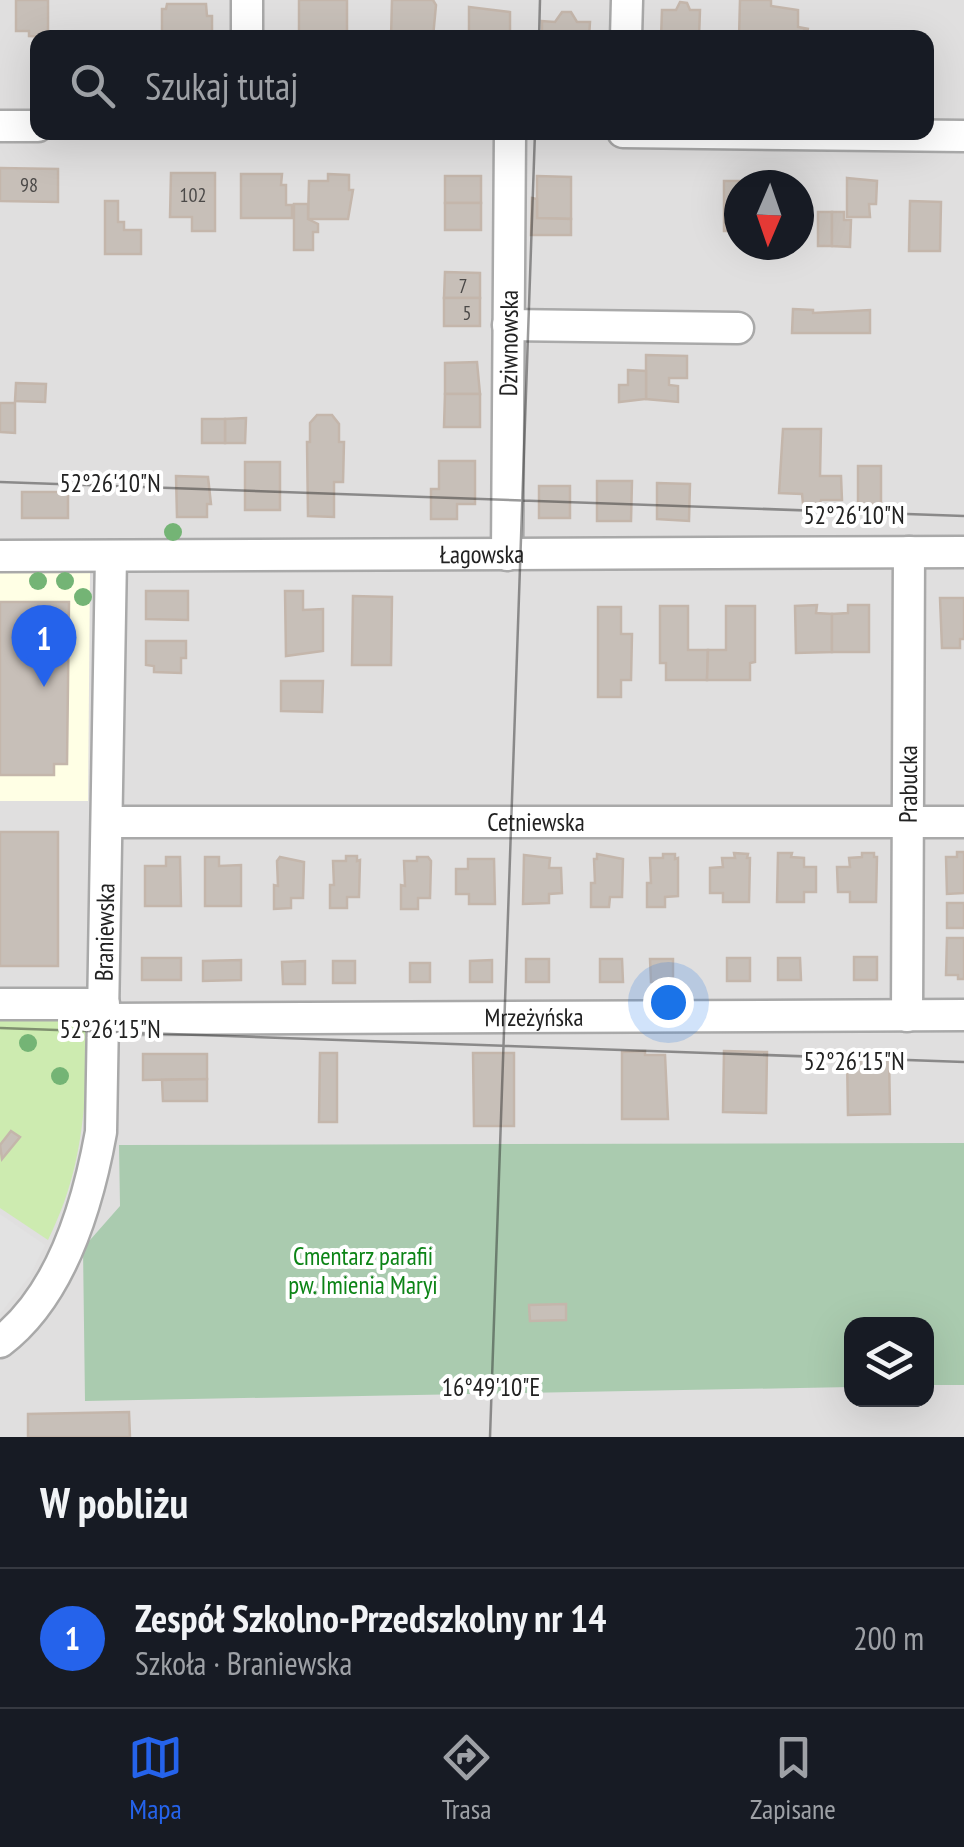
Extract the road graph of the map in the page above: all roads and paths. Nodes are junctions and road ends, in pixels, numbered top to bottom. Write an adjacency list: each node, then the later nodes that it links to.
1 (247, 0): 3 (street)
2 (627, 0): 4 (street)
3 (247, 30)
4 (626, 30)
5 (0, 126): 6 (street)
6 (30, 126)
7 (934, 136): 8 (street)
8 (964, 136)
9 (510, 140): 10 (street, Dziwnowska)
10 (508, 324): 11 (street); 14 (street, Dziwnowska)
11 (738, 328)
12 (909, 552): 13 (street, Łagowska); 14 (street, Łagowska); 19 (street, Prabucka)
13 (964, 552)
14 (507, 554): 16 (street, Łagowska)
15 (0, 556): 16 (street, Łagowska)
16 (110, 556): 17 (street, Braniewska)
17 (108, 822): 19 (street, Cetniewska); 21 (street, Braniewska)
18 (964, 822): 19 (street, Cetniewska)
19 (909, 823): 22 (street, Prabucka)
20 (0, 1004): 21 (street, Mrzeżyńska)
21 (104, 1012): 22 (street, Mrzeżyńska); 24 (street, Braniewska)
22 (907, 1016): 23 (street, Mrzeżyńska)
23 (964, 1016)
24 (0, 1342)

